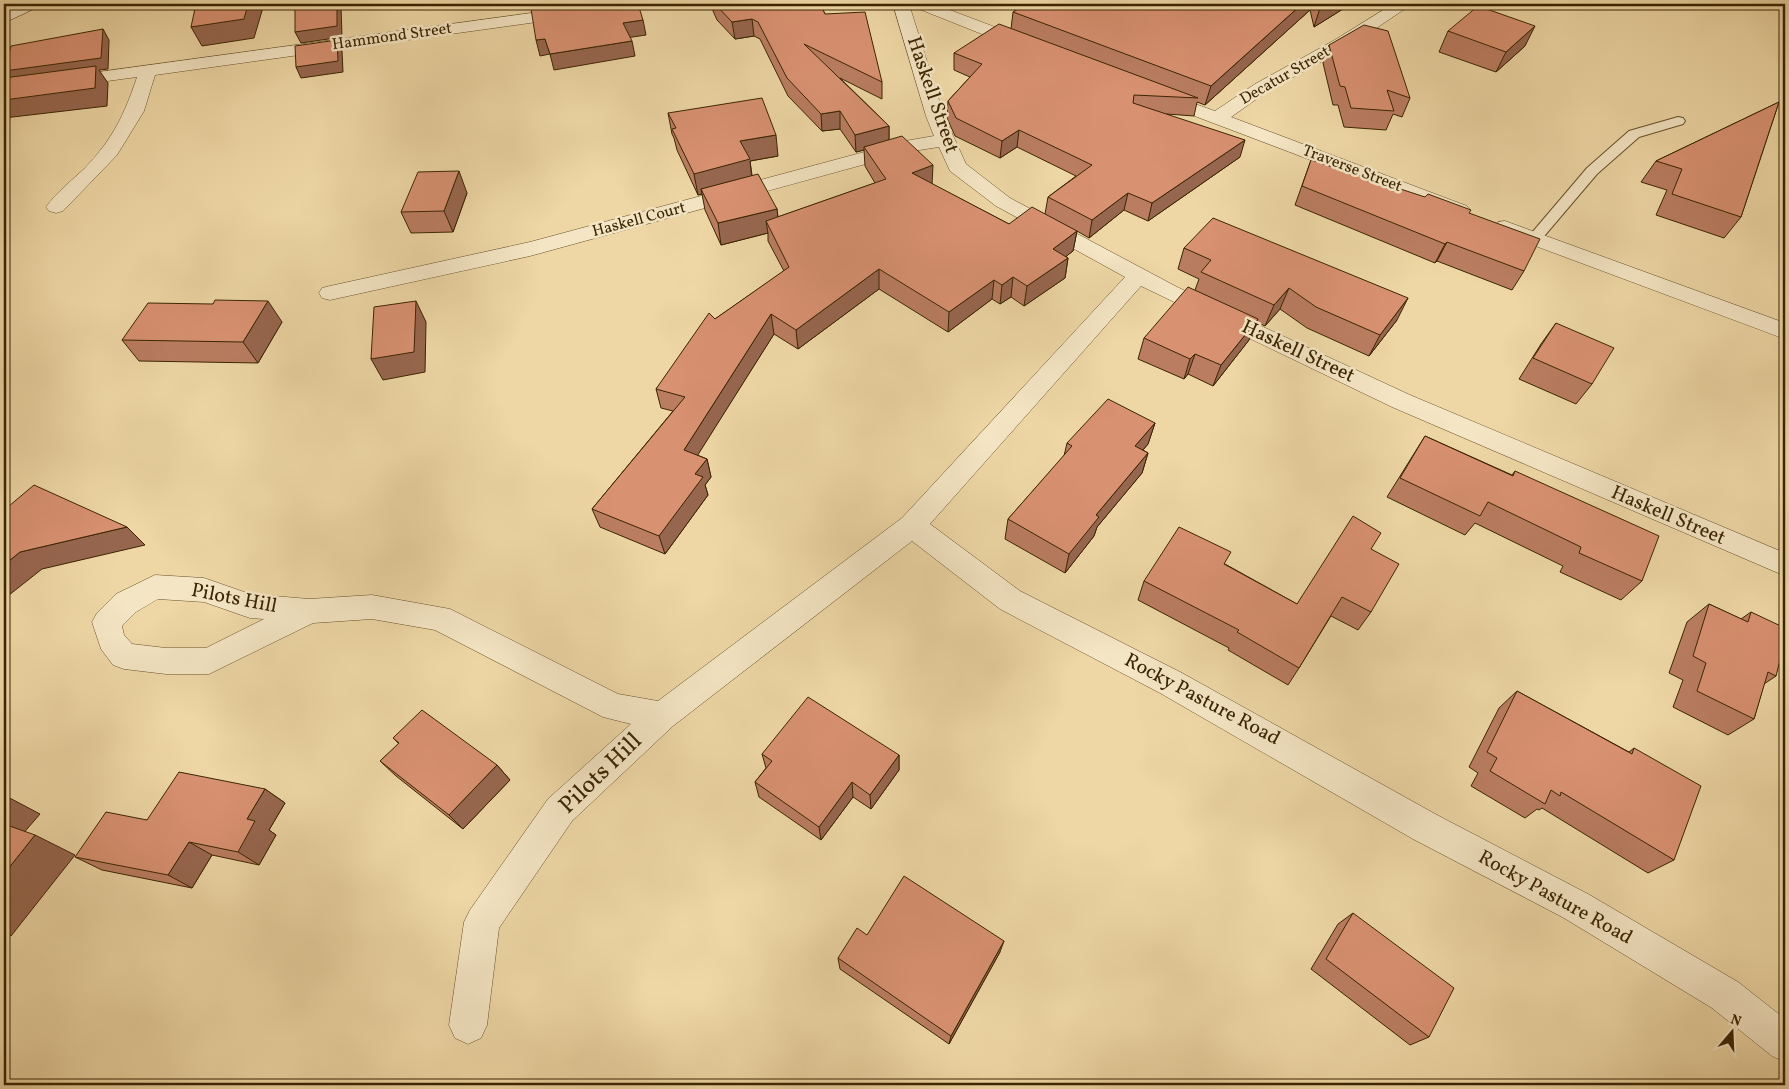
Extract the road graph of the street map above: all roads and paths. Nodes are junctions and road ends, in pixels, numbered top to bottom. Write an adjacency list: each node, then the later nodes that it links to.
1 (32, 4): 6 (street)
2 (631, 4): 8 (street, Hammond Street)
3 (901, 4): 13 (street, Haskell Street)
4 (920, 4): 7 (street)
5 (1404, 4): 11 (street, Decatur Street)
6 (4, 18)
7 (1043, 51)
8 (148, 70): 9 (street, Hammond Street); 14 (street)
9 (4, 90)
10 (1144, 90): 11 (street, Traverse Street)
11 (1218, 118): 15 (street, Traverse Street)
12 (1678, 121): 15 (lane)
13 (945, 140): 16 (street, Haskell Street); 17 (street, Haskell Court)
14 (56, 207)
15 (1535, 238): 18 (street, Traverse Street)
16 (1139, 275): 19 (street); 20 (street, Haskell Street)
17 (330, 293)
18 (1785, 331)
19 (912, 526): 22 (street, Pilots Hill); 24 (street, Rocky Pasture Road)
20 (1785, 565)
21 (308, 611): 21 (street, Pilots Hill); 22 (street, Pilots Hill)
22 (662, 716): 23 (street, Pilots Hill)
23 (468, 1025)
24 (1785, 1043)

